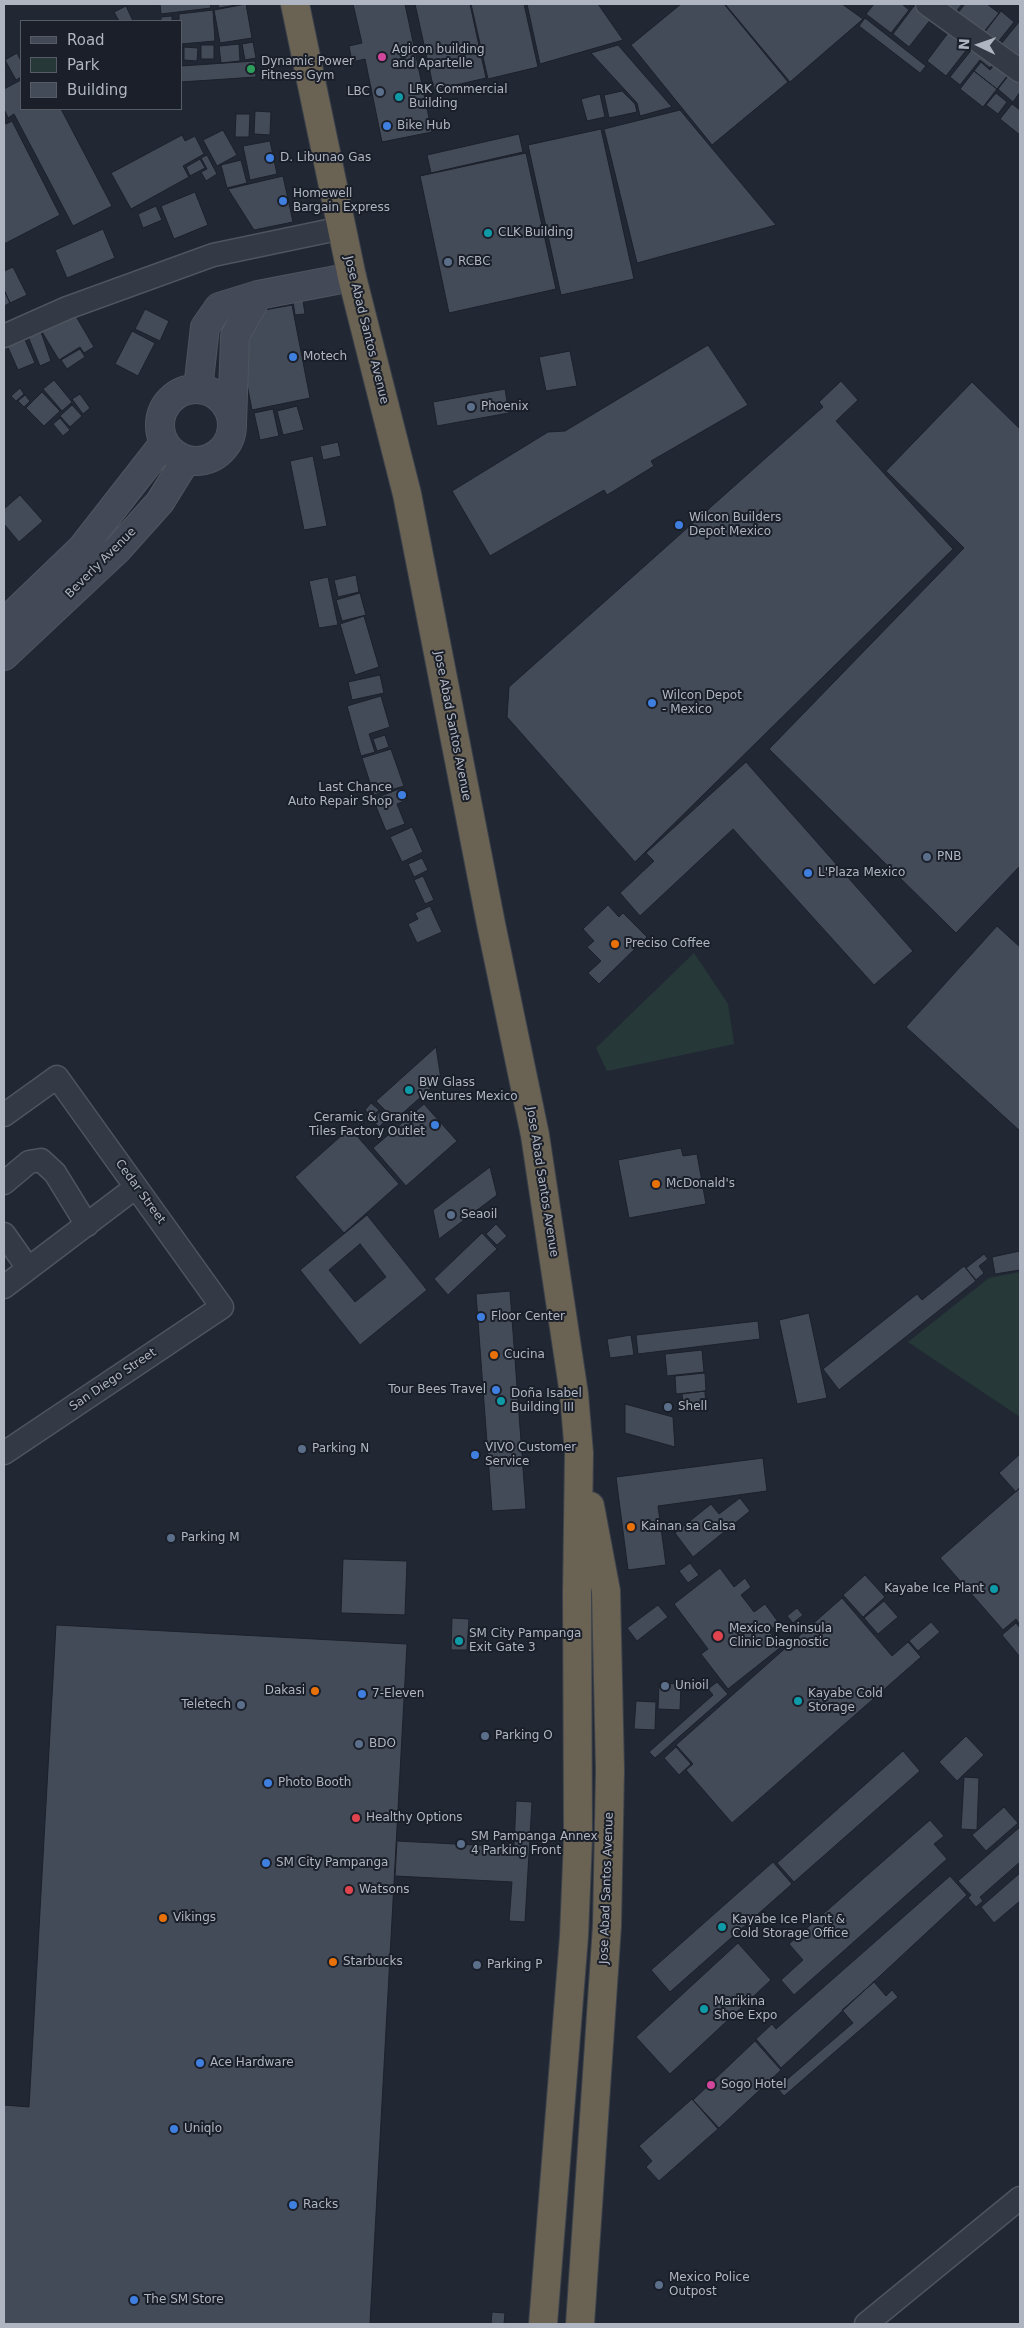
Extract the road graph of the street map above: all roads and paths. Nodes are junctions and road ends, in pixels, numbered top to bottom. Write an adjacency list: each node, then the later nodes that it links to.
1 (295, 4): 4 (highway, Jose Abad Santos Avenue)
2 (927, 4): 3 (street)
3 (1020, 71)
4 (342, 228): 5 (highway, Jose Abad Santos Avenue); 7 (street)
5 (352, 277): 6 (street); 23 (highway, Jose Abad Santos Avenue)
6 (258, 296): 8 (street); 9 (street)
7 (4, 336)
8 (198, 389): 9 (street); 10 (street)
9 (232, 426): 11 (street)
10 (164, 443): 11 (street); 12 (street, Beverly Avenue)
11 (186, 460): 13 (street, Beverly Avenue)
12 (4, 623)
13 (4, 656)
14 (4, 1115): 16 (street, Cedar Street)
15 (4, 1183): 17 (street)
16 (136, 1187): 17 (street); 21 (street, Cedar Street)
17 (87, 1225): 19 (street)
18 (4, 1234): 19 (street)
19 (28, 1268): 20 (street)
20 (4, 1287)
21 (222, 1306): 22 (street, San Diego Street)
22 (4, 1453)
23 (579, 1453): 24 (highway, Jose Abad Santos Avenue); 25 (highway, Jose Abad Santos Avenue)
24 (578, 1838): 25 (highway); 26 (highway, Jose Abad Santos Avenue)
25 (610, 1839): 27 (highway, Jose Abad Santos Avenue)
26 (553, 2189): 27 (highway); 29 (highway, Jose Abad Santos Avenue)
27 (589, 2191): 30 (highway, Jose Abad Santos Avenue)
28 (1020, 2198): 31 (street)
29 (543, 2324)
30 (580, 2324)
31 (866, 2324)

